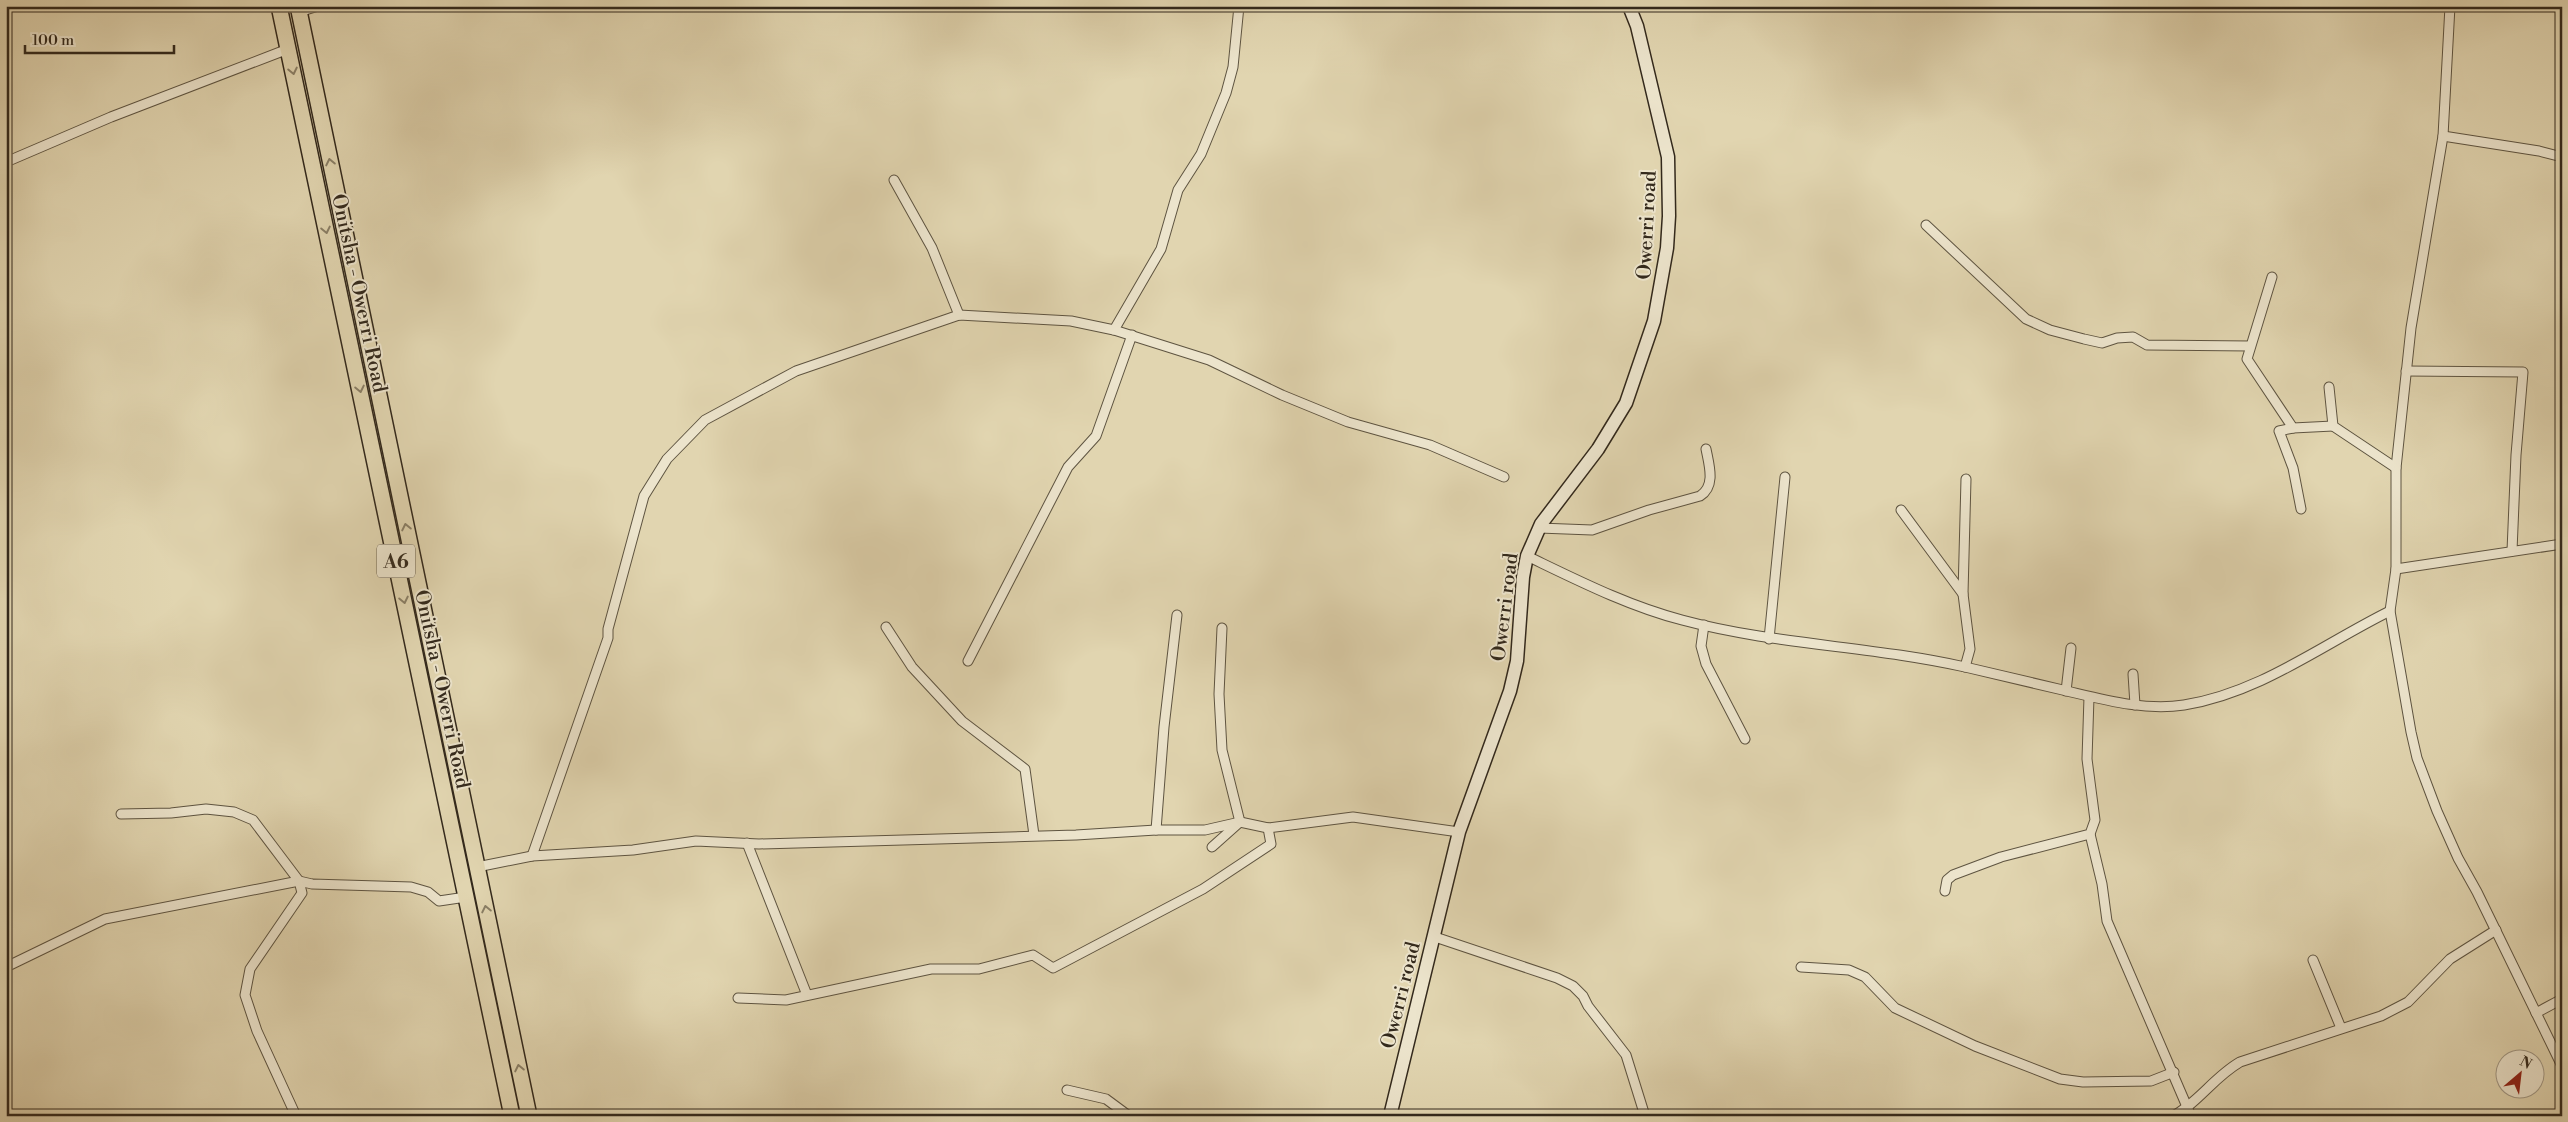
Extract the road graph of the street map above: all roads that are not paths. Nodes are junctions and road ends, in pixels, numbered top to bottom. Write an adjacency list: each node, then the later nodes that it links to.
1 (279, 6): 7 (highway, Onitsha - Owerri Road / A6)
2 (318, 6): 6 (street)
3 (1239, 6): 15 (street)
4 (1629, 6): 29 (main road, Owerri road)
5 (2450, 6): 8 (street)
6 (299, 9): 59 (highway, Onitsha - Owerri Road / A6, one-way to 6)
7 (288, 49): 10 (street); 62 (highway, Onitsha - Owerri Road / A6, one-way to 62)
8 (2443, 136): 9 (street); 18 (street)
9 (2562, 157)
10 (6, 162)
11 (894, 180): 14 (street)
12 (1926, 225): 17 (street)
13 (2272, 277): 17 (street)
14 (959, 314): 15 (street); 58 (street)
15 (1114, 330): 16 (street)
16 (1132, 335): 24 (street); 42 (street)
17 (2250, 346): 21 (street)
18 (2406, 371): 23 (street); 31 (street)
19 (2329, 387): 20 (street)
20 (2333, 426): 21 (street); 23 (street)
21 (2293, 428): 27 (street)
22 (1706, 449): 29 (street)
23 (2396, 468): 33 (street)
24 (1504, 477)
25 (1785, 477): 40 (street)
26 (1966, 479): 34 (street)
27 (2301, 509)
28 (1901, 510): 34 (street)
29 (1539, 528): 32 (main road, Owerri road)
30 (2562, 544): 31 (street)
31 (2512, 551): 33 (street)
32 (1527, 556): 37 (street); 53 (main road, Owerri road)
33 (2396, 569): 35 (street)
34 (1963, 594): 43 (street)
35 (2390, 612): 47 (street); 63 (street)
36 (1177, 615): 52 (street)
37 (1704, 626): 40 (street); 48 (street)
38 (886, 627): 55 (street)
39 (1222, 628): 50 (street)
40 (1770, 639): 43 (street)
41 (2070, 648): 45 (street)
42 (968, 661)
43 (1965, 667): 45 (street)
44 (2133, 674): 47 (street)
45 (2066, 691): 46 (street)
46 (2089, 697): 47 (street); 54 (street)
47 (2135, 705)
48 (1745, 739)
49 (121, 814): 60 (street)
50 (1240, 822): 51 (street); 52 (street); 57 (street)
51 (1268, 828): 53 (street); 68 (street)
52 (1156, 830): 55 (street)
53 (1459, 832): 64 (main road, Owerri road)
54 (2090, 834): 61 (street); 74 (street)
55 (1034, 835): 56 (street)
56 (747, 843): 58 (street); 68 (street)
57 (1212, 846)
58 (532, 856): 59 (street)
59 (477, 867): 79 (highway, Onitsha - Owerri Road / A6, one-way to 59)
60 (299, 881): 62 (street); 66 (street); 77 (street)
61 (1945, 891)
62 (466, 897): 78 (highway, Onitsha - Owerri Road / A6)
63 (2496, 930): 71 (street); 72 (street)
64 (1435, 937): 81 (main road, Owerri road); 82 (street)
65 (2313, 960): 72 (street)
66 (6, 967)
67 (1801, 967): 74 (street)
68 (807, 996): 69 (street)
69 (738, 998)
70 (2562, 999): 71 (street)
71 (2536, 1013): 73 (street)
72 (2341, 1028): 76 (street)
73 (2562, 1066)
74 (2174, 1072): 76 (street)
75 (1067, 1090): 80 (street)
76 (2190, 1112): 83 (street)
77 (296, 1116)
78 (512, 1116)
79 (529, 1116)
80 (1130, 1116)
81 (1390, 1116)
82 (1645, 1116)
83 (2173, 1116)

